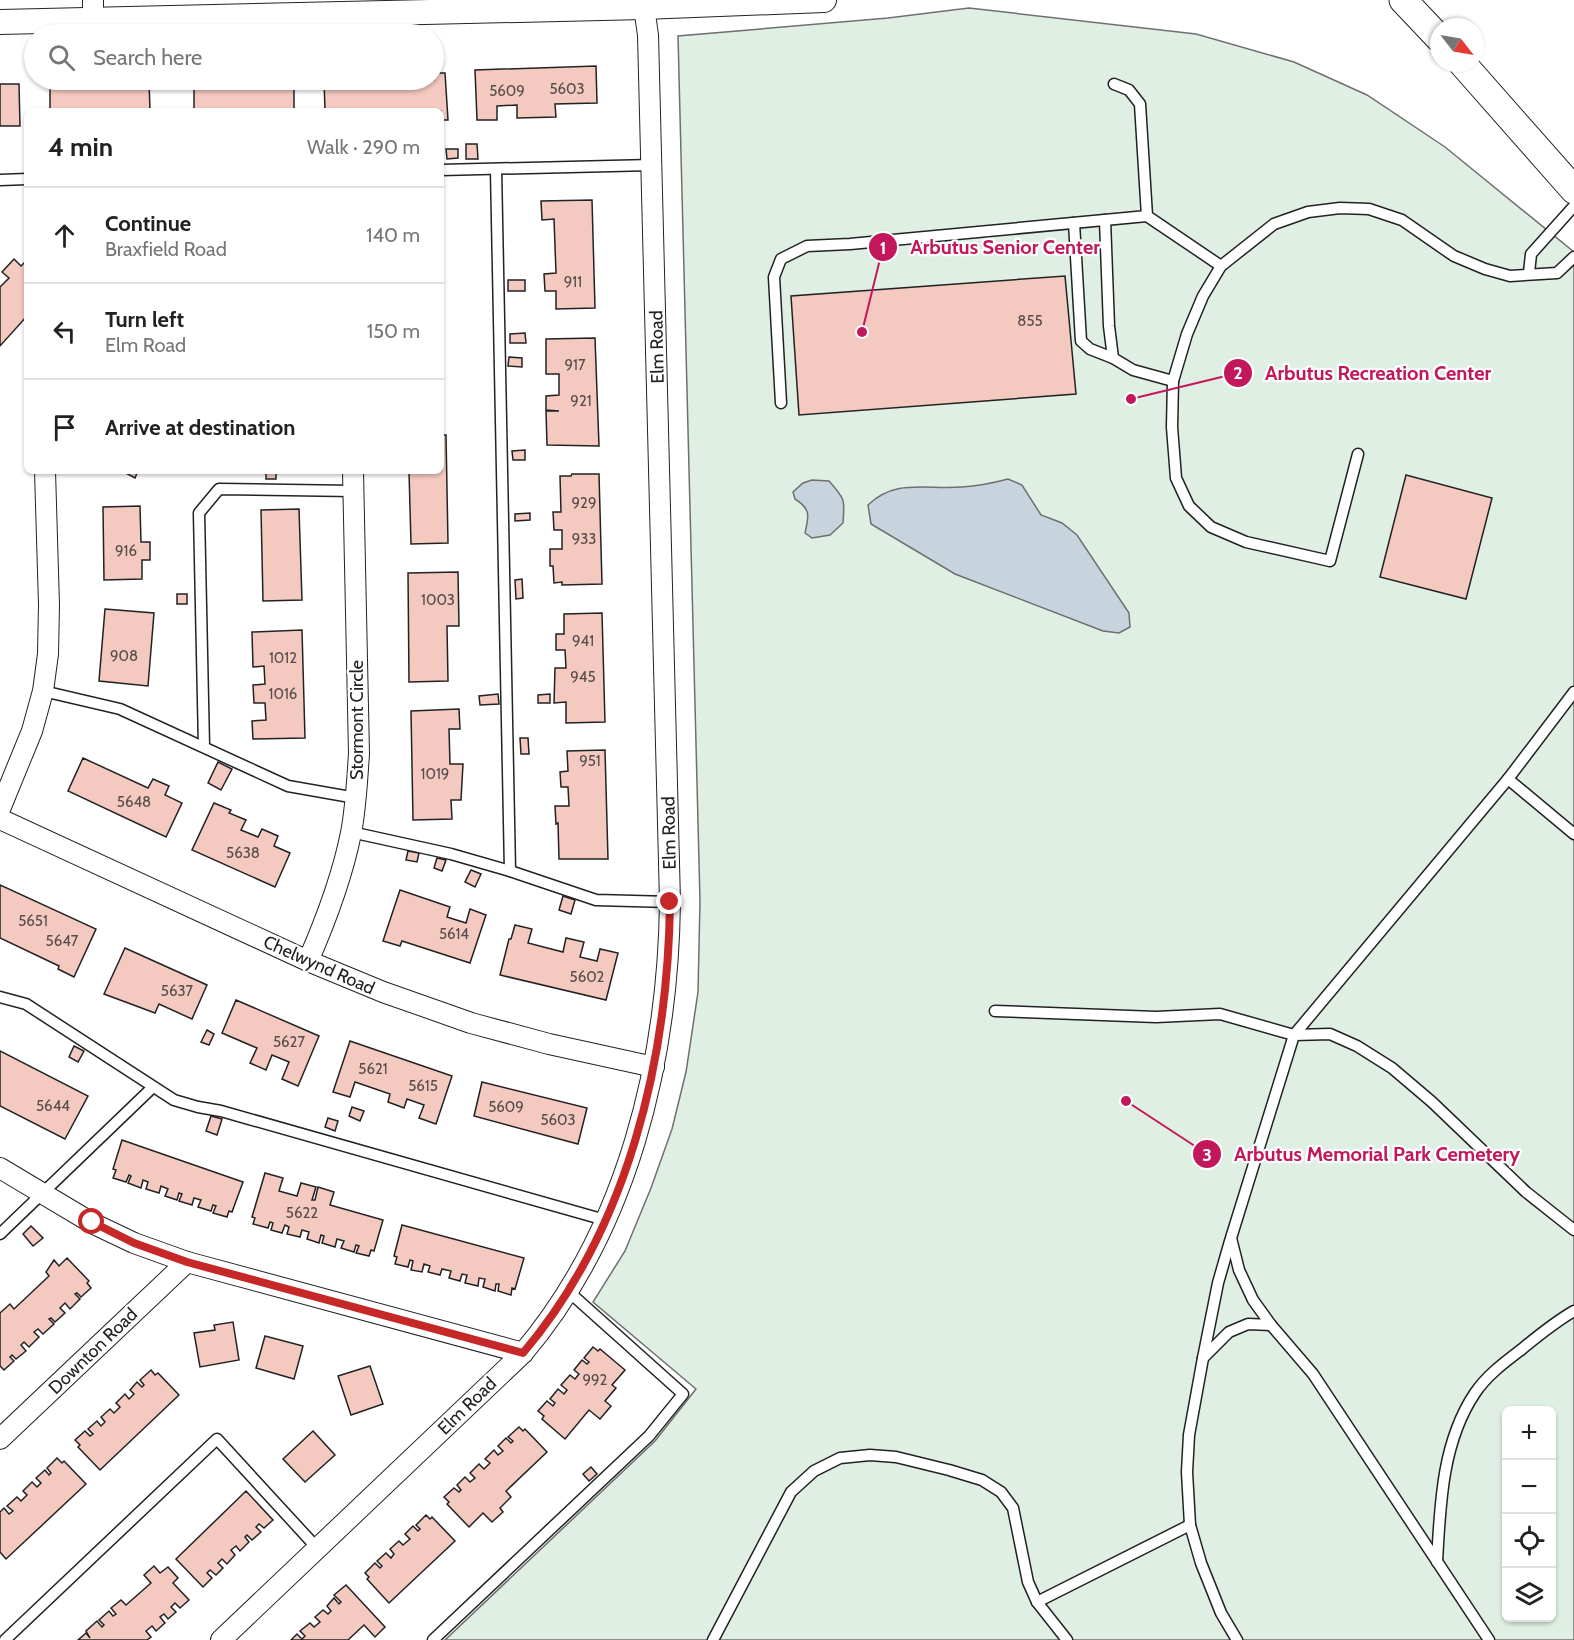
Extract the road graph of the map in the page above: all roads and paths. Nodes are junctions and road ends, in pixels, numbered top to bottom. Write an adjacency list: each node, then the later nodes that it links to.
1 (824, 0): 3 (street)
2 (1403, 0): 7 (main road)
3 (644, 4): 4 (street); 10 (street, Elm Road)
4 (348, 6): 5 (street)
5 (93, 10): 6 (street)
6 (0, 21)
7 (1430, 28)
8 (1470, 72): 15 (main road)
9 (1114, 84): 17 (lane)
10 (652, 165): 11 (lane); 40 (street, Elm Road)
11 (496, 169): 12 (lane); 39 (lane)
12 (444, 170)
13 (24, 179): 14 (lane)
14 (0, 180)
15 (1574, 190)
16 (1574, 206): 22 (lane)
17 (1147, 216): 18 (lane); 21 (lane)
18 (1105, 220): 19 (lane); 23 (lane)
19 (1074, 223): 23 (lane); 25 (lane)
20 (1574, 257): 22 (lane)
21 (1221, 266): 22 (lane); 24 (lane)
22 (1529, 273)
23 (1113, 358): 24 (lane)
24 (1173, 381): 26 (lane)
25 (781, 403)
26 (1358, 454)
27 (45, 474): 30 (street)
28 (353, 474): 29 (street, Stormont Circle)
29 (354, 491): 32 (lane); 34 (street, Stormont Circle)
30 (43, 691): 32 (lane); 35 (street)
31 (1574, 692): 33 (lane)
32 (204, 747): 34 (lane)
33 (1508, 779): 38 (lane); 44 (lane)
34 (356, 798): 37 (street, Stormont Circle)
35 (0, 809)
36 (0, 819): 41 (street, Chelwynd Road)
37 (351, 832): 39 (lane); 41 (street, Stormont Circle)
38 (1574, 834)
39 (510, 871): 40 (lane)
40 (670, 902): 45 (street, Elm Road)
41 (308, 961): 45 (street, Chelwynd Road)
42 (0, 997): 46 (lane)
43 (995, 1011): 44 (lane)
44 (1294, 1035): 50 (lane); 52 (lane)
45 (654, 1067): 49 (street, Elm Road)
46 (153, 1087): 48 (lane); 49 (lane)
47 (0, 1168): 48 (street)
48 (43, 1194): 51 (lane); 53 (street)
49 (605, 1220): 54 (street, Elm Road)
50 (1574, 1230)
51 (0, 1234)
52 (1231, 1238): 56 (lane); 58 (lane)
53 (187, 1262): 57 (street); 59 (street, Downton Road)
54 (568, 1291): 57 (street, Elm Road); 66 (lane)
55 (1574, 1311): 62 (lane)
56 (1271, 1325): 58 (lane); 62 (lane)
57 (523, 1353): 61 (street, Elm Road)
58 (1203, 1358): 60 (lane)
59 (0, 1440)
60 (1191, 1525): 63 (lane); 69 (lane)
61 (318, 1549): 64 (lane); 65 (street, Elm Road)
62 (1437, 1562): 70 (lane)
63 (1037, 1602): 67 (lane); 68 (lane)
64 (5, 1640)
65 (221, 1640)
66 (433, 1640)
67 (713, 1640)
68 (1067, 1640)
69 (1237, 1640)
70 (1489, 1640)

